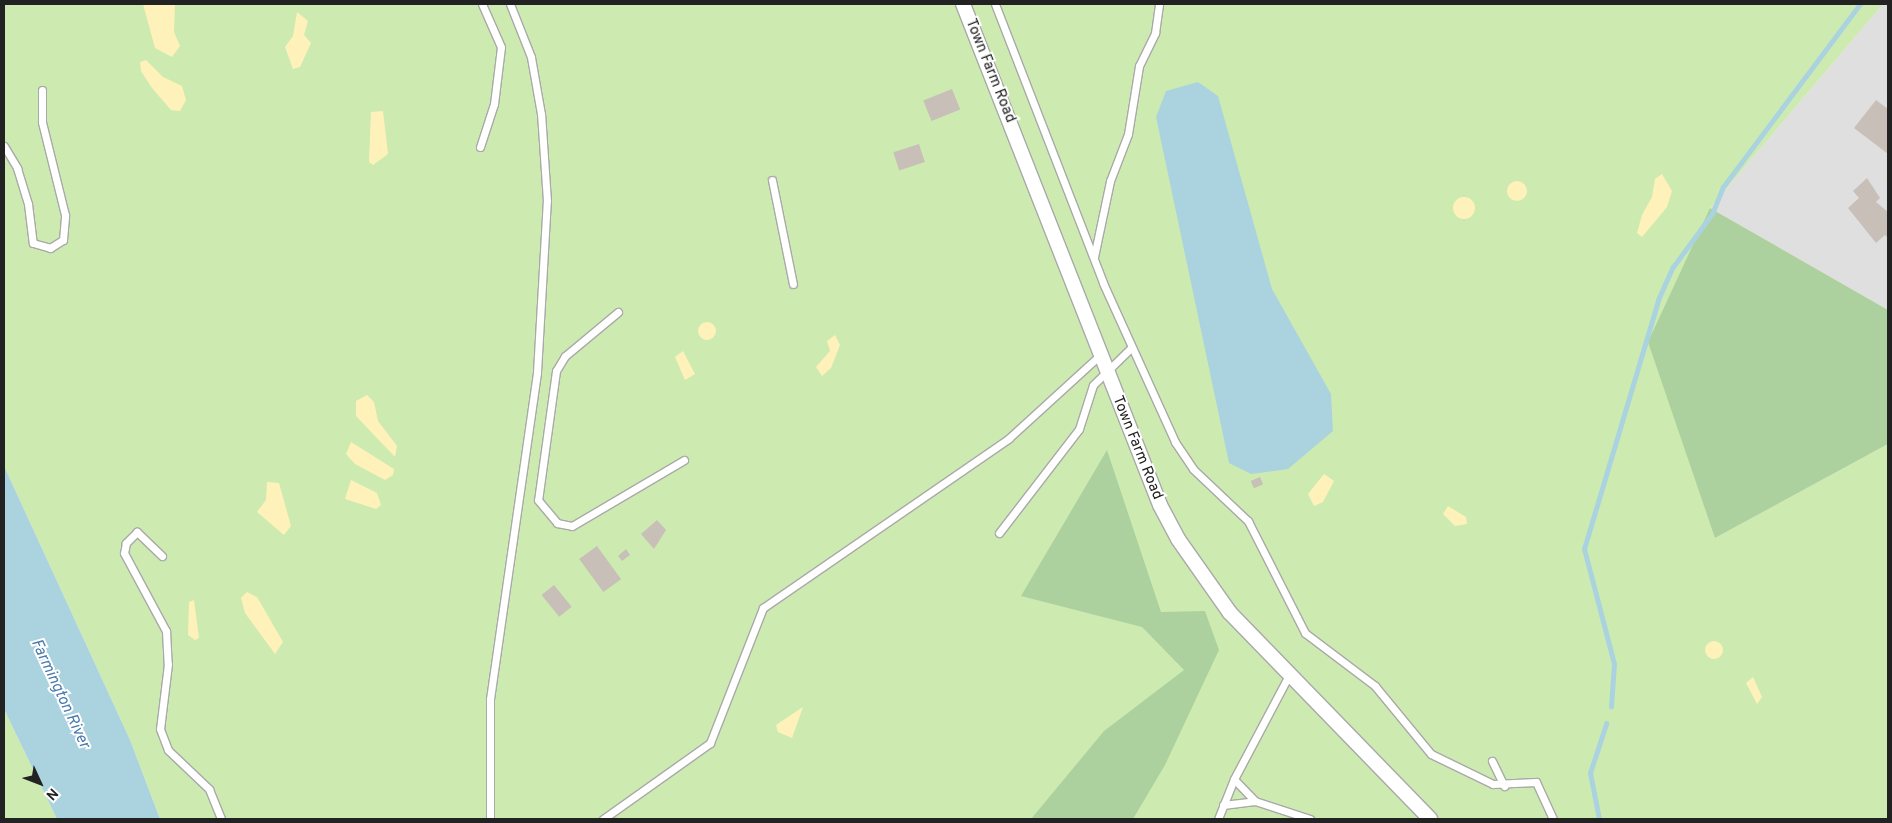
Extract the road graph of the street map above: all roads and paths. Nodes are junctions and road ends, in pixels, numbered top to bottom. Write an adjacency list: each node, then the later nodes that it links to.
1 (482, 4): 8 (lane)
2 (510, 4): 26 (lane)
3 (963, 4): 14 (street, Town Farm Road)
4 (995, 4): 10 (lane)
5 (1159, 4): 10 (lane)
6 (42, 90): 7 (lane)
7 (4, 146)
8 (480, 147)
9 (772, 180): 11 (lane)
10 (1094, 257): 13 (lane)
11 (793, 284)
12 (618, 312): 16 (lane)
13 (1132, 347): 15 (lane); 22 (lane)
14 (1100, 356): 15 (street, Town Farm Road); 27 (lane)
15 (1106, 369): 17 (lane); 19 (street, Town Farm Road)
16 (684, 460)
17 (999, 533)
18 (162, 556): 25 (lane)
19 (1288, 676): 21 (lane); 30 (street, Town Farm Road)
20 (1492, 761): 22 (lane)
21 (1234, 779): 23 (lane); 24 (lane)
22 (1504, 786): 31 (lane)
23 (1255, 802): 24 (lane); 29 (lane)
24 (1223, 805): 28 (lane)
25 (221, 819)
26 (490, 819)
27 (603, 819)
28 (1218, 819)
29 (1310, 819)
30 (1430, 819)
31 (1553, 819)

